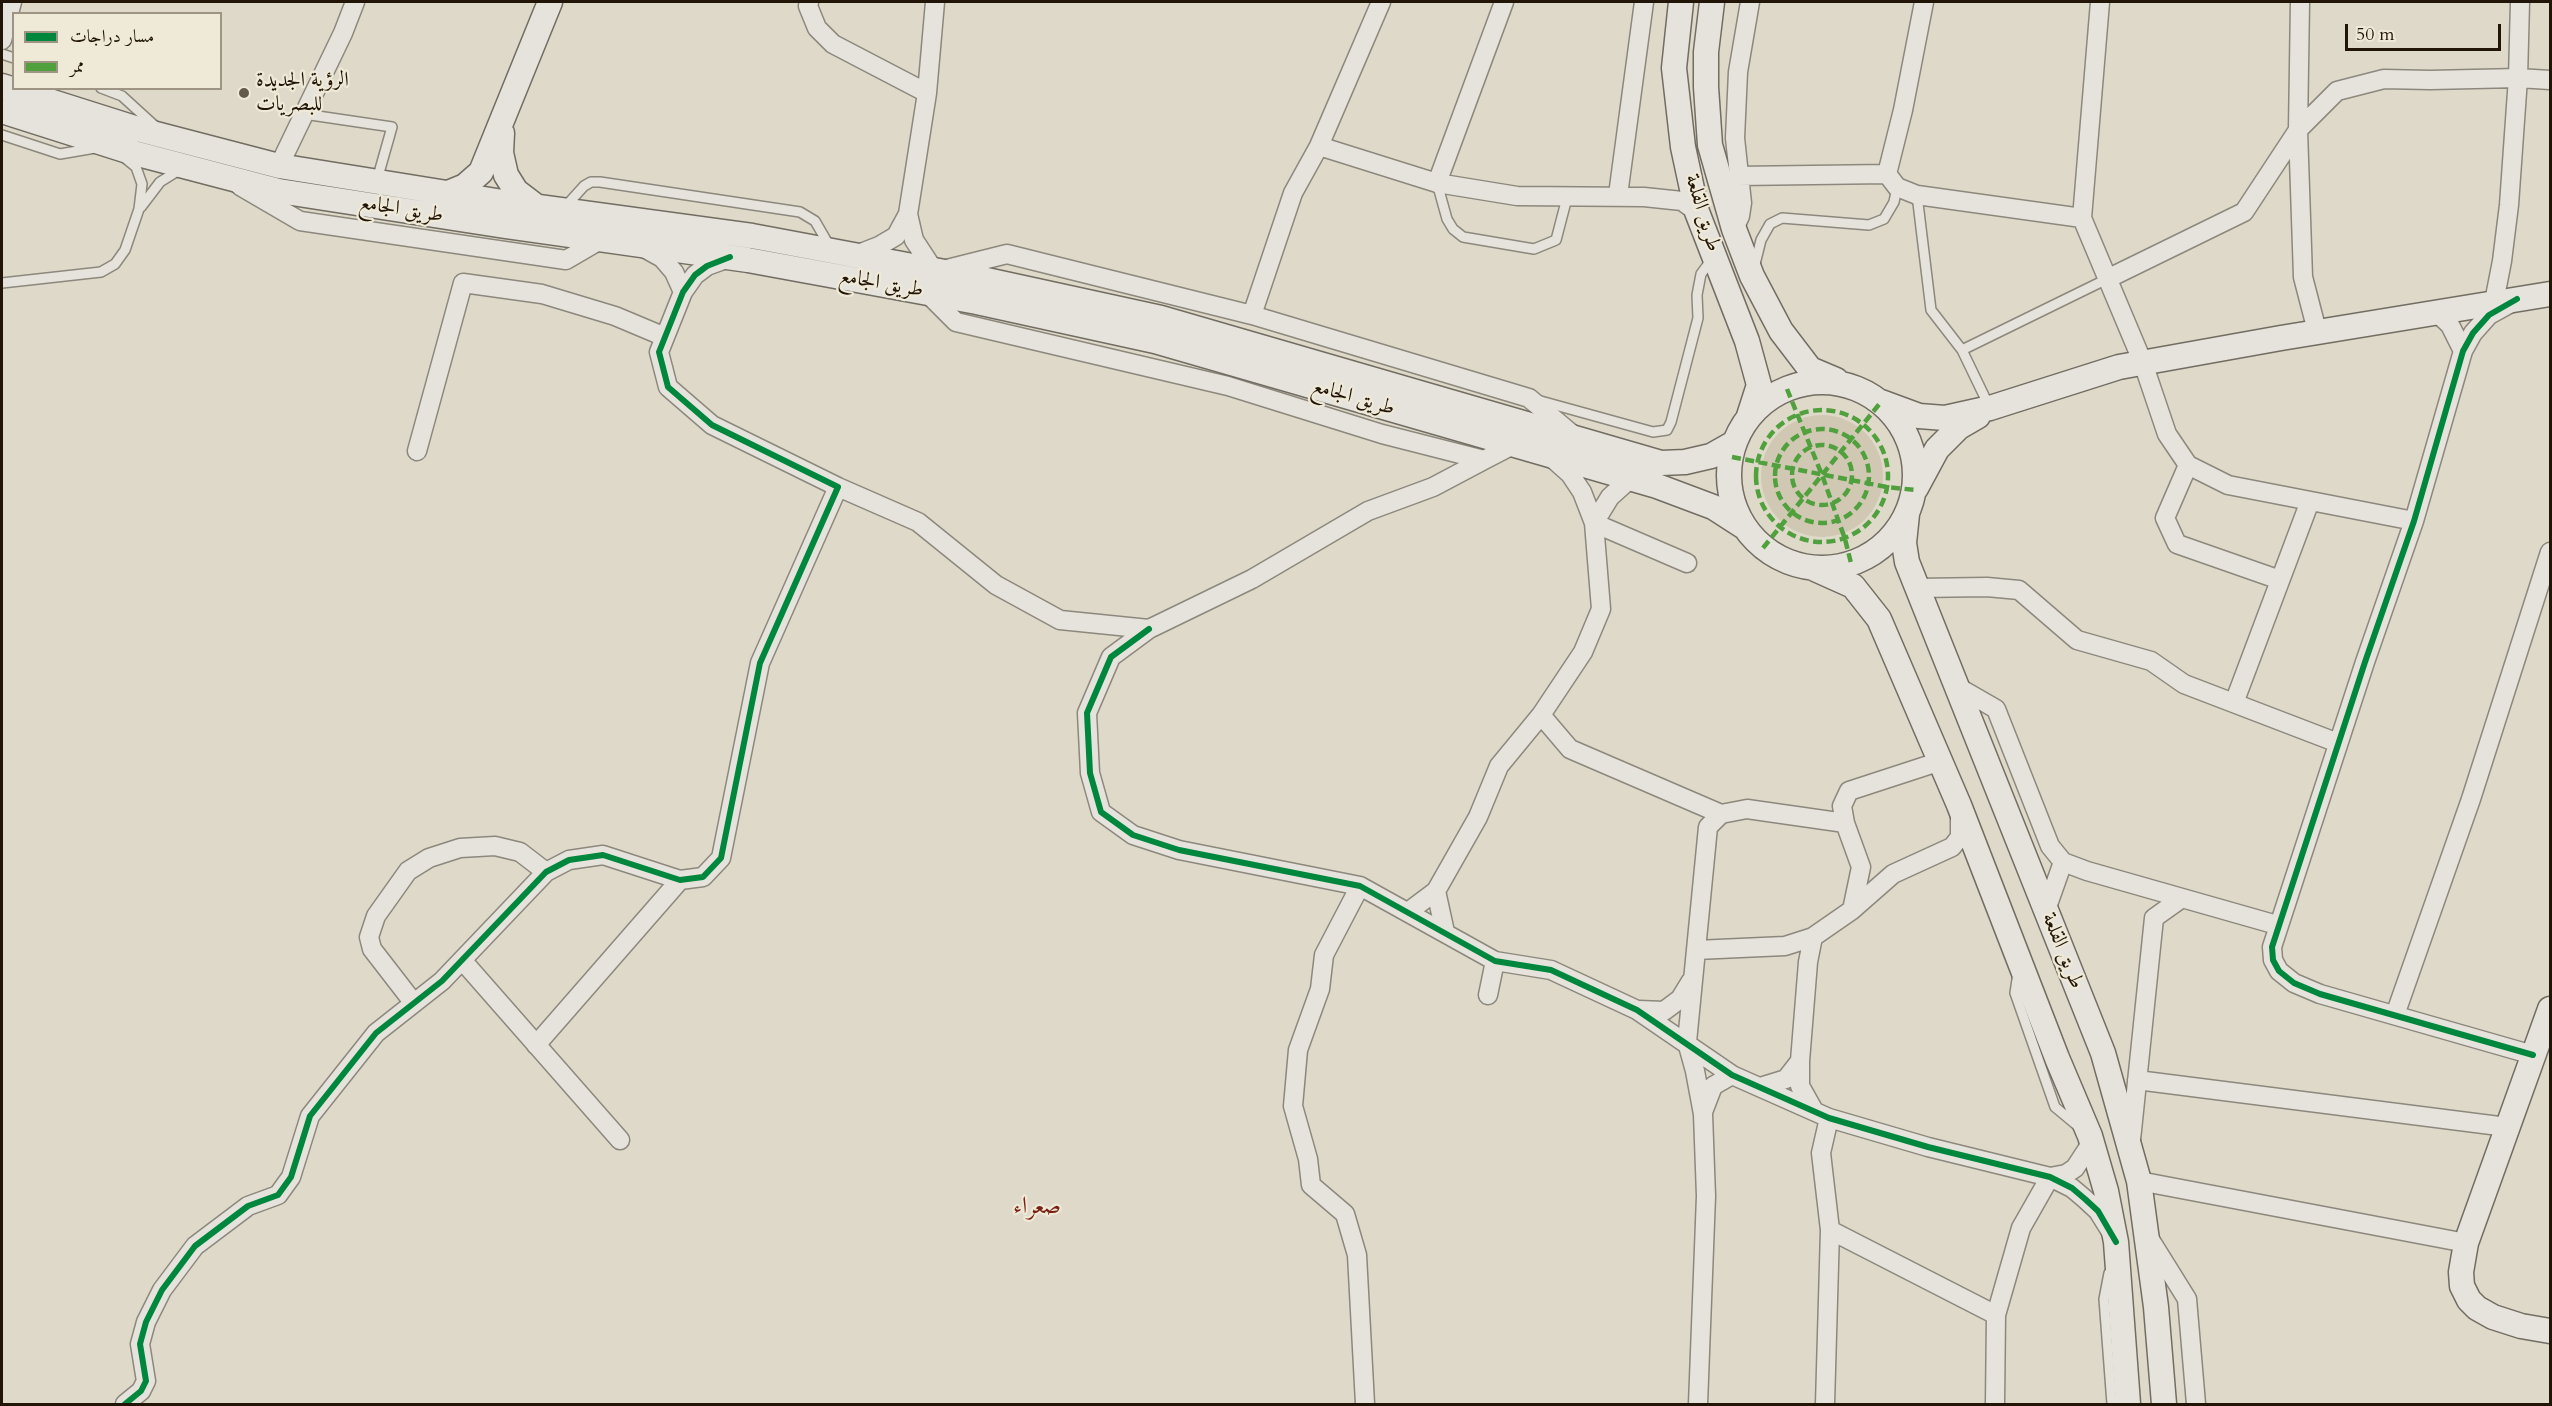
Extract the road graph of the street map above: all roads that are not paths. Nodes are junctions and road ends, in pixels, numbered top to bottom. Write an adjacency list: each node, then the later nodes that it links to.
1 (12, 2): 16 (street)
2 (355, 2): 23 (street)
3 (550, 2): 24 (main road)
4 (809, 2): 21 (street)
5 (935, 2): 21 (street)
6 (1381, 2): 29 (street)
7 (1504, 2): 35 (street)
8 (1644, 2): 38 (street)
9 (1681, 2): 43 (main road, طريق القلعة)
10 (1712, 2): 46 (main road, طريق القلعة)
11 (1750, 2): 32 (street)
12 (1924, 2): 33 (street)
13 (2100, 2): 45 (street)
14 (2300, 2): 25 (street)
15 (2520, 2): 17 (street)
16 (2, 40)
17 (2518, 78): 18 (street); 25 (street); 58 (street)
18 (2550, 80)
19 (15, 90): 27 (main road, طريق الجامع)
20 (106, 90): 27 (lane)
21 (927, 93): 44 (street)
22 (2, 111): 28 (main road, طريق الجامع)
23 (304, 114): 30 (street); 34 (lane)
24 (502, 125): 36 (main road); 40 (main road)
25 (2298, 130): 53 (street); 61 (street)
26 (2, 135): 28 (lane)
27 (167, 137): 30 (main road, طريق الجامع)
28 (110, 145): 31 (main road, طريق الجامع); 41 (lane)
29 (1319, 146): 35 (street); 60 (street)
30 (279, 166): 34 (main road, طريق الجامع)
31 (215, 174): 41 (lane); 47 (main road, طريق الجامع)
32 (1738, 176): 33 (street); 46 (street)
33 (1892, 181): 39 (street); 52 (lane)
34 (376, 182): 36 (main road, طريق الجامع)
35 (1437, 183): 37 (street); 37 (lane)
36 (448, 193): 40 (main road, طريق الجامع)
37 (1568, 194): 38 (street)
38 (1618, 195): 43 (street)
39 (1917, 195): 45 (street); 63 (lane)
40 (537, 207): 42 (main road, طريق الجامع)
41 (139, 209): 54 (lane)
42 (562, 210): 48 (main road, طريق الجامع); 48 (lane)
43 (1697, 212): 49 (main road, طريق القلعة)
44 (908, 214): 48 (street); 51 (street)
45 (2082, 218): 53 (street)
46 (1734, 229): 52 (main road, طريق القلعة)
47 (637, 244): 50 (main road, طريق الجامع); 55 (street)
48 (844, 253): 51 (main road, طريق الجامع)
49 (1714, 256): 67 (lane); 70 (main road, طريق القلعة)
50 (730, 257): 55 (street); 56 (main road, طريق الجامع)
51 (936, 270): 60 (street); 71 (main road, طريق الجامع)
52 (1752, 276): 66 (main road, طريق القلعة)
53 (2107, 279): 63 (lane); 65 (street)
54 (2, 283)
55 (683, 292): 62 (street)
56 (926, 292): 73 (main road, طريق الجامع); 76 (street)
57 (2550, 294): 58 (main road)
58 (2506, 300): 59 (main road); 64 (street)
59 (2436, 312): 61 (main road); 64 (street)
60 (1252, 315): 67 (street)
61 (2317, 332): 65 (main road)
62 (665, 338): 74 (street); 79 (street)
63 (1962, 350): 69 (lane)
64 (2463, 351): 83 (street)
65 (2143, 363): 69 (main road); 77 (street)
66 (1841, 383): 68 (main road); 70 (main road)
67 (1529, 398): 71 (street)
68 (1881, 402): 69 (main road); 80 (main road)
69 (1990, 408): 80 (main road)
70 (1749, 417): 72 (main road)
71 (1577, 438): 72 (main road, طريق الجامع)
72 (1734, 443): 85 (main road)
73 (1513, 445): 75 (main road, طريق الجامع); 76 (street)
74 (417, 451)
75 (1548, 455): 78 (main road, طريق الجامع); 84 (street)
76 (1484, 460): 92 (street)
77 (2188, 465): 81 (street); 90 (street)
78 (1630, 479): 84 (street); 85 (main road, طريق الجامع)
79 (838, 487): 92 (street); 106 (street)
80 (1915, 490): 82 (main road)
81 (2310, 501): 83 (street); 90 (street)
82 (1907, 514): 88 (main road); 91 (main road, طريق القلعة)
83 (2414, 521): 96 (street)
84 (1594, 523): 87 (street); 95 (street)
85 (1744, 527): 88 (main road)
86 (2550, 552): 89 (street)
87 (1687, 563)
88 (1815, 569): 97 (main road, طريق القلعة)
89 (2547, 578): 128 (street)
90 (2280, 580): 94 (street)
91 (1917, 588): 93 (main road, طريق القلعة); 94 (street)
92 (1149, 629): 108 (street)
93 (1956, 686): 101 (street); 113 (main road, طريق القلعة)
94 (2234, 703): 96 (street)
95 (1541, 716): 99 (street); 110 (street)
96 (2338, 744): 116 (street)
97 (1941, 761): 98 (main road, طريق القلعة); 100 (street)
98 (1959, 805): 105 (street); 140 (main road, طريق القلعة)
99 (1721, 814): 100 (street); 120 (street)
100 (1845, 823): 102 (street)
101 (2063, 862): 103 (street); 107 (street)
102 (1861, 867): 105 (street); 112 (street)
103 (2087, 871): 107 (street); 109 (street)
104 (546, 872): 106 (street); 121 (street); 126 (street)
105 (1893, 873): 112 (street)
106 (680, 880): 131 (street)
107 (2058, 882): 113 (street)
108 (1360, 886): 114 (street); 152 (street)
109 (2138, 886): 111 (street); 115 (street)
110 (1436, 891): 114 (street); 117 (street)
111 (2182, 898): 115 (street); 116 (street)
112 (1852, 910): 118 (street)
113 (2046, 910): 142 (main road, طريق القلعة)
114 (1408, 912): 117 (street)
115 (2154, 918): 135 (street)
116 (2277, 925): 128 (street)
117 (1445, 932): 122 (street)
118 (1813, 937): 119 (street); 123 (street)
119 (1785, 946): 120 (street); 123 (street)
120 (1696, 950): 124 (street)
121 (462, 960): 126 (street); 131 (street)
122 (1495, 961): 125 (street); 127 (street)
123 (1808, 962): 133 (street)
124 (1693, 978): 127 (street); 130 (street)
125 (1488, 995)
126 (413, 1002): 151 (street)
127 (1637, 1010): 130 (street)
128 (2395, 1015): 132 (street)
129 (2549, 1020): 132 (main road)
130 (1687, 1042): 134 (street); 137 (street)
131 (536, 1045): 141 (street)
132 (2533, 1055): 139 (main road)
133 (1800, 1061): 136 (street); 138 (street)
134 (1732, 1075): 136 (street); 137 (street)
135 (2137, 1080): 139 (street); 142 (street)
136 (1760, 1088): 138 (street)
137 (1703, 1114): 153 (street)
138 (1821, 1114): 143 (street); 145 (street)
139 (2507, 1127): 148 (main road)
140 (2091, 1139): 143 (street); 147 (main road, طريق القلعة)
141 (620, 1140)
142 (2130, 1147): 144 (main road, طريق القلعة)
143 (2050, 1177): 147 (street); 149 (street)
144 (2139, 1181): 146 (main road, طريق القلعة); 148 (street)
145 (1830, 1230): 149 (street); 154 (street)
146 (2146, 1233): 158 (main road, طريق القلعة); 159 (street)
147 (2116, 1242): 156 (lane); 157 (main road, طريق القلعة)
148 (2466, 1243): 150 (main road)
149 (1996, 1315): 155 (street)
150 (2550, 1331)
151 (125, 1404)
152 (1365, 1404)
153 (1698, 1404)
154 (1825, 1404)
155 (1995, 1404)
156 (2112, 1404)
157 (2128, 1404)
158 (2164, 1404)
159 (2196, 1404)

